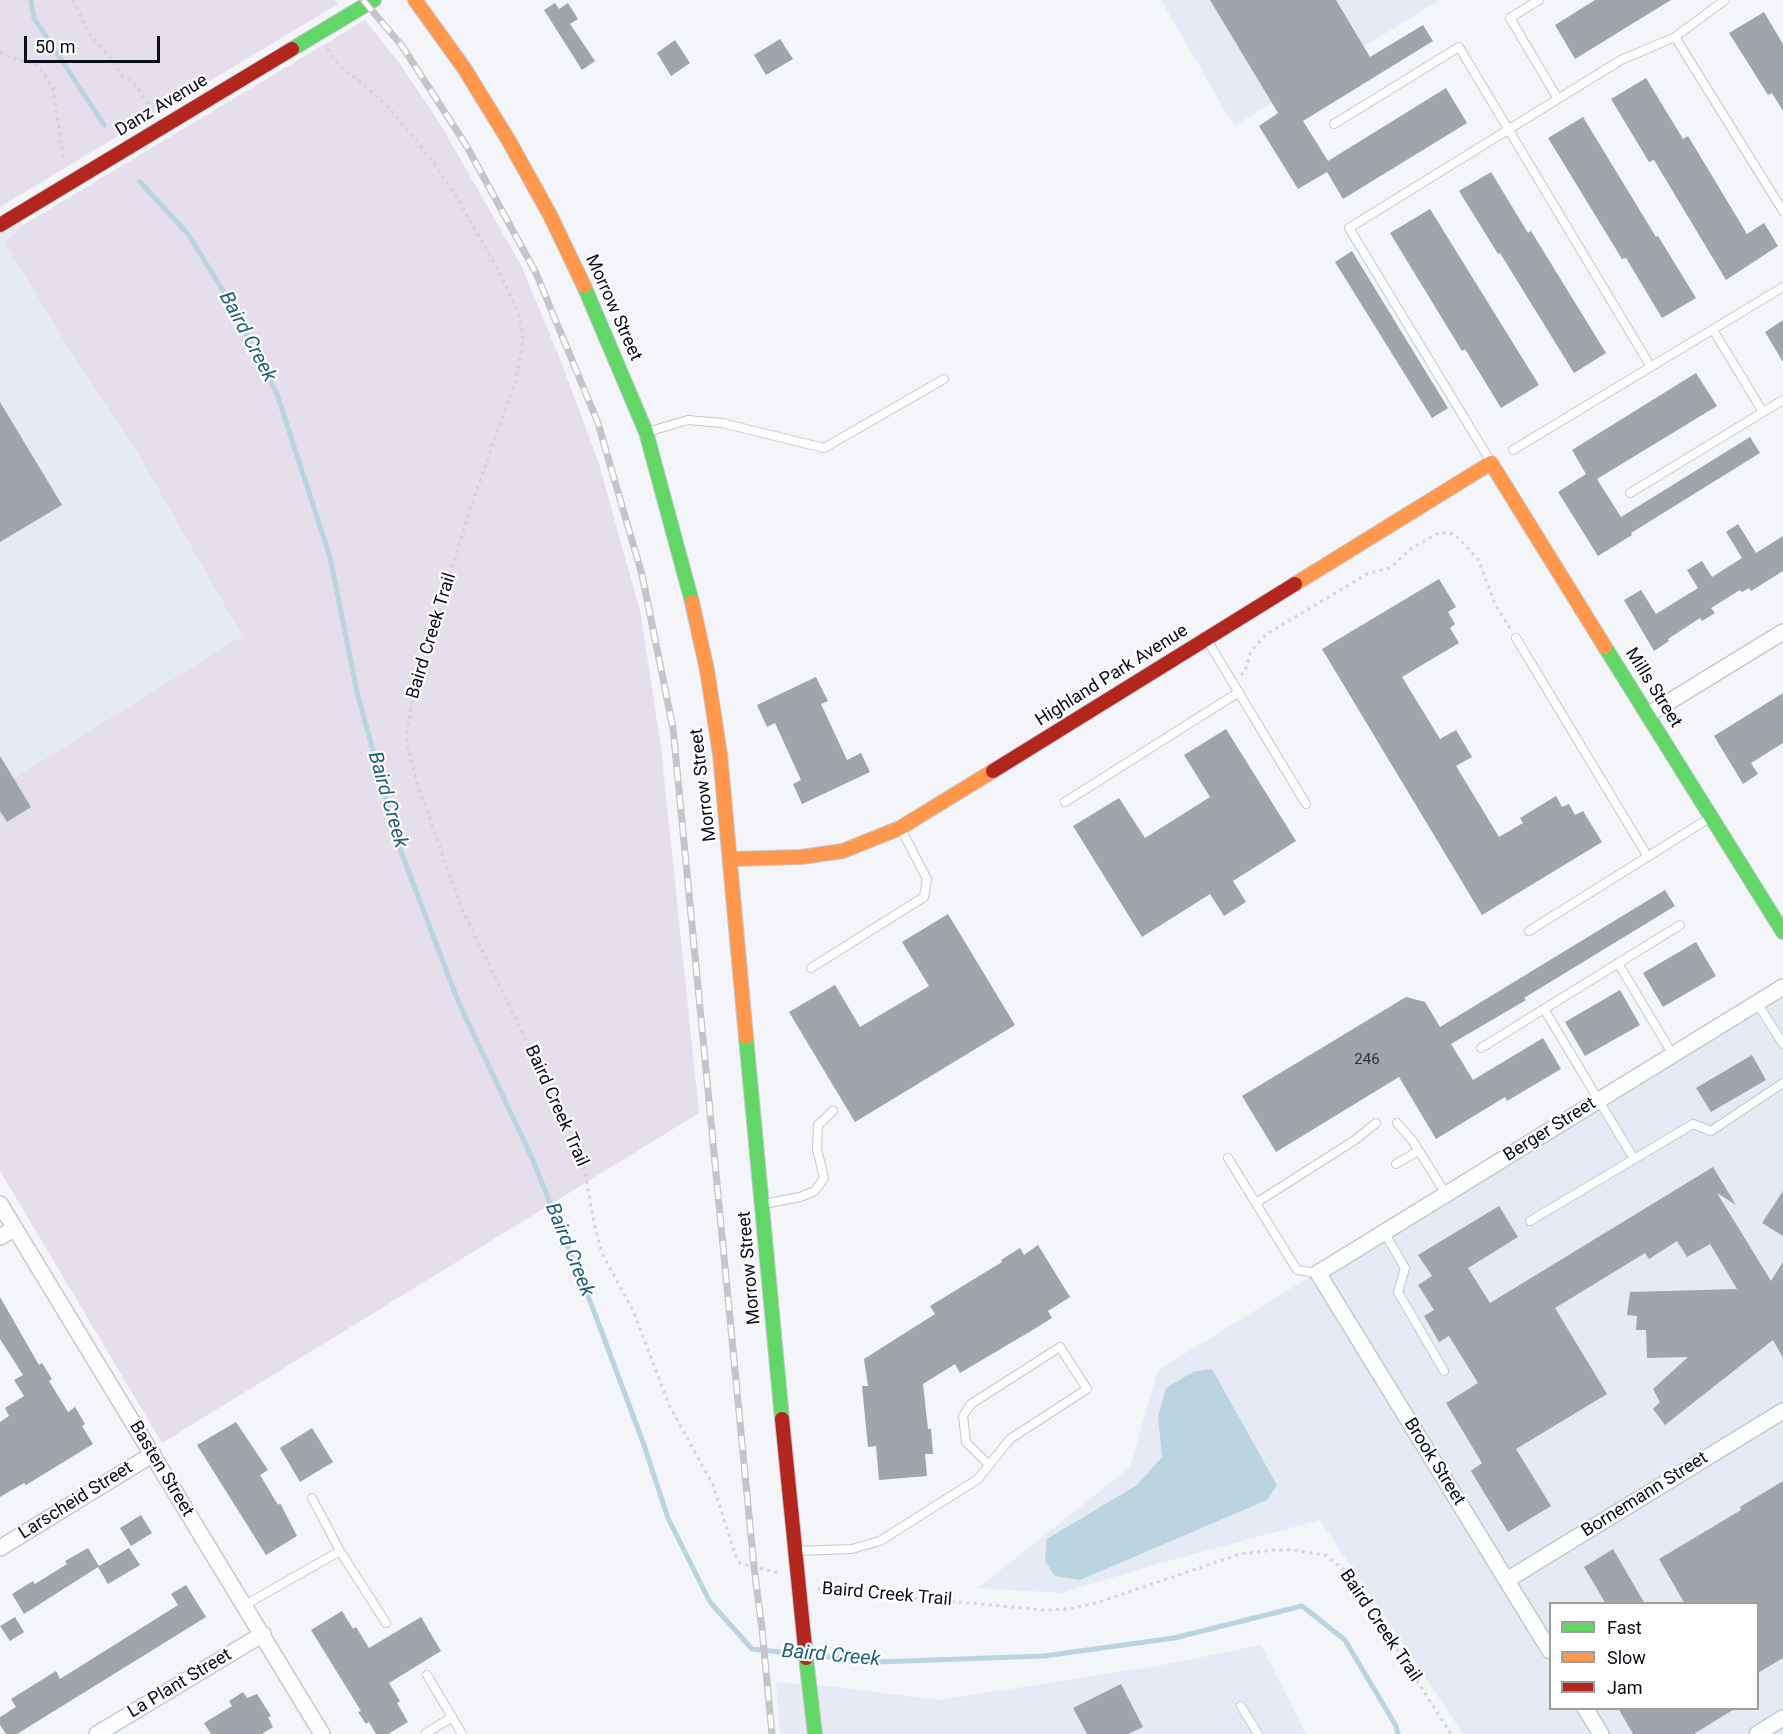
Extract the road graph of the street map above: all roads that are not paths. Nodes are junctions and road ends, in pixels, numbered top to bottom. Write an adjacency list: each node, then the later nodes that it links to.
1 (374, 0): 10 (street, Danz Avenue)
2 (415, 0): 17 (street, Morrow Street)
3 (1539, 0): 6 (lane)
4 (1725, 0): 5 (lane)
5 (1675, 37): 6 (lane); 9 (lane)
6 (1558, 99): 8 (lane)
7 (1334, 124): 8 (lane)
8 (1509, 129): 13 (lane); 19 (lane)
9 (1783, 211)
10 (0, 225)
11 (1783, 286): 12 (lane)
12 (1713, 330): 13 (lane); 16 (lane)
13 (1651, 367): 18 (lane)
14 (944, 379): 17 (lane)
15 (1783, 400): 16 (lane)
16 (1763, 412): 20 (lane)
17 (645, 432): 31 (street, Morrow Street)
18 (1513, 450)
19 (1491, 463): 23 (street, Highland Park Avenue); 25 (street, Mills Street)
20 (1630, 493)
21 (1783, 632): 25 (street)
22 (1516, 638): 30 (lane)
23 (1207, 639): 24 (lane); 29 (street, Highland Park Avenue)
24 (1239, 692): 26 (lane); 27 (lane)
25 (1649, 714): 28 (street, Mills Street)
26 (1065, 802)
27 (1306, 804)
28 (1712, 817): 30 (lane); 34 (street, Mills Street)
29 (900, 828): 31 (street, Highland Park Avenue); 36 (lane)
30 (1648, 856): 33 (lane)
31 (731, 859): 55 (street, Morrow Street)
32 (1680, 925): 35 (lane)
33 (1528, 931)
34 (1783, 932)
35 (1618, 963): 39 (lane); 42 (lane)
36 (810, 968)
37 (1783, 987): 38 (street, Berger Street)
38 (1757, 1003): 40 (lane); 42 (street, Berger Street)
39 (1544, 1009): 41 (lane); 44 (lane)
40 (1783, 1044)
41 (1481, 1048)
42 (1673, 1054): 44 (street, Berger Street)
43 (1783, 1083): 50 (lane)
44 (1599, 1100): 50 (lane); 52 (street, Berger Street)
45 (833, 1111): 55 (lane)
46 (1376, 1123): 53 (lane)
47 (1397, 1123): 48 (lane)
48 (1418, 1151): 51 (lane); 52 (lane)
49 (1228, 1158): 53 (lane)
50 (1635, 1159): 56 (lane)
51 (1396, 1164)
52 (1446, 1194): 58 (street, Berger Street)
53 (1256, 1203): 60 (lane)
54 (0, 1204): 57 (street, Basten Street)
55 (762, 1204): 68 (street, Morrow Street)
56 (1530, 1221)
57 (15, 1228): 59 (street); 63 (street, Basten Street)
58 (1384, 1232): 60 (street, Berger Street); 61 (lane)
59 (0, 1237)
60 (1318, 1273): 69 (street, Brook Street)
61 (1444, 1371)
62 (1783, 1411): 69 (street, Bornemann Street)
63 (153, 1454): 66 (street, Larscheid Street); 70 (street, Basten Street)
64 (989, 1465): 64 (lane); 68 (lane)
65 (312, 1498): 67 (lane)
66 (0, 1548)
67 (340, 1551): 70 (lane); 71 (lane)
68 (794, 1551): 83 (street, Morrow Street)
69 (1507, 1580): 73 (street, Brook Street)
70 (245, 1605): 72 (street, Basten Street)
71 (386, 1623)
72 (262, 1634): 79 (street, La Plant Street); 80 (street, Basten Street)
73 (1549, 1648)
74 (427, 1675): 77 (lane)
75 (1241, 1706): 84 (lane)
76 (1586, 1710): 85 (street)
77 (452, 1717): 81 (lane); 82 (lane)
78 (1783, 1718): 86 (street)
79 (97, 1734)
80 (322, 1734)
81 (425, 1734)
82 (462, 1734)
83 (815, 1734)
84 (1258, 1734)
85 (1601, 1734)
86 (1756, 1734)

